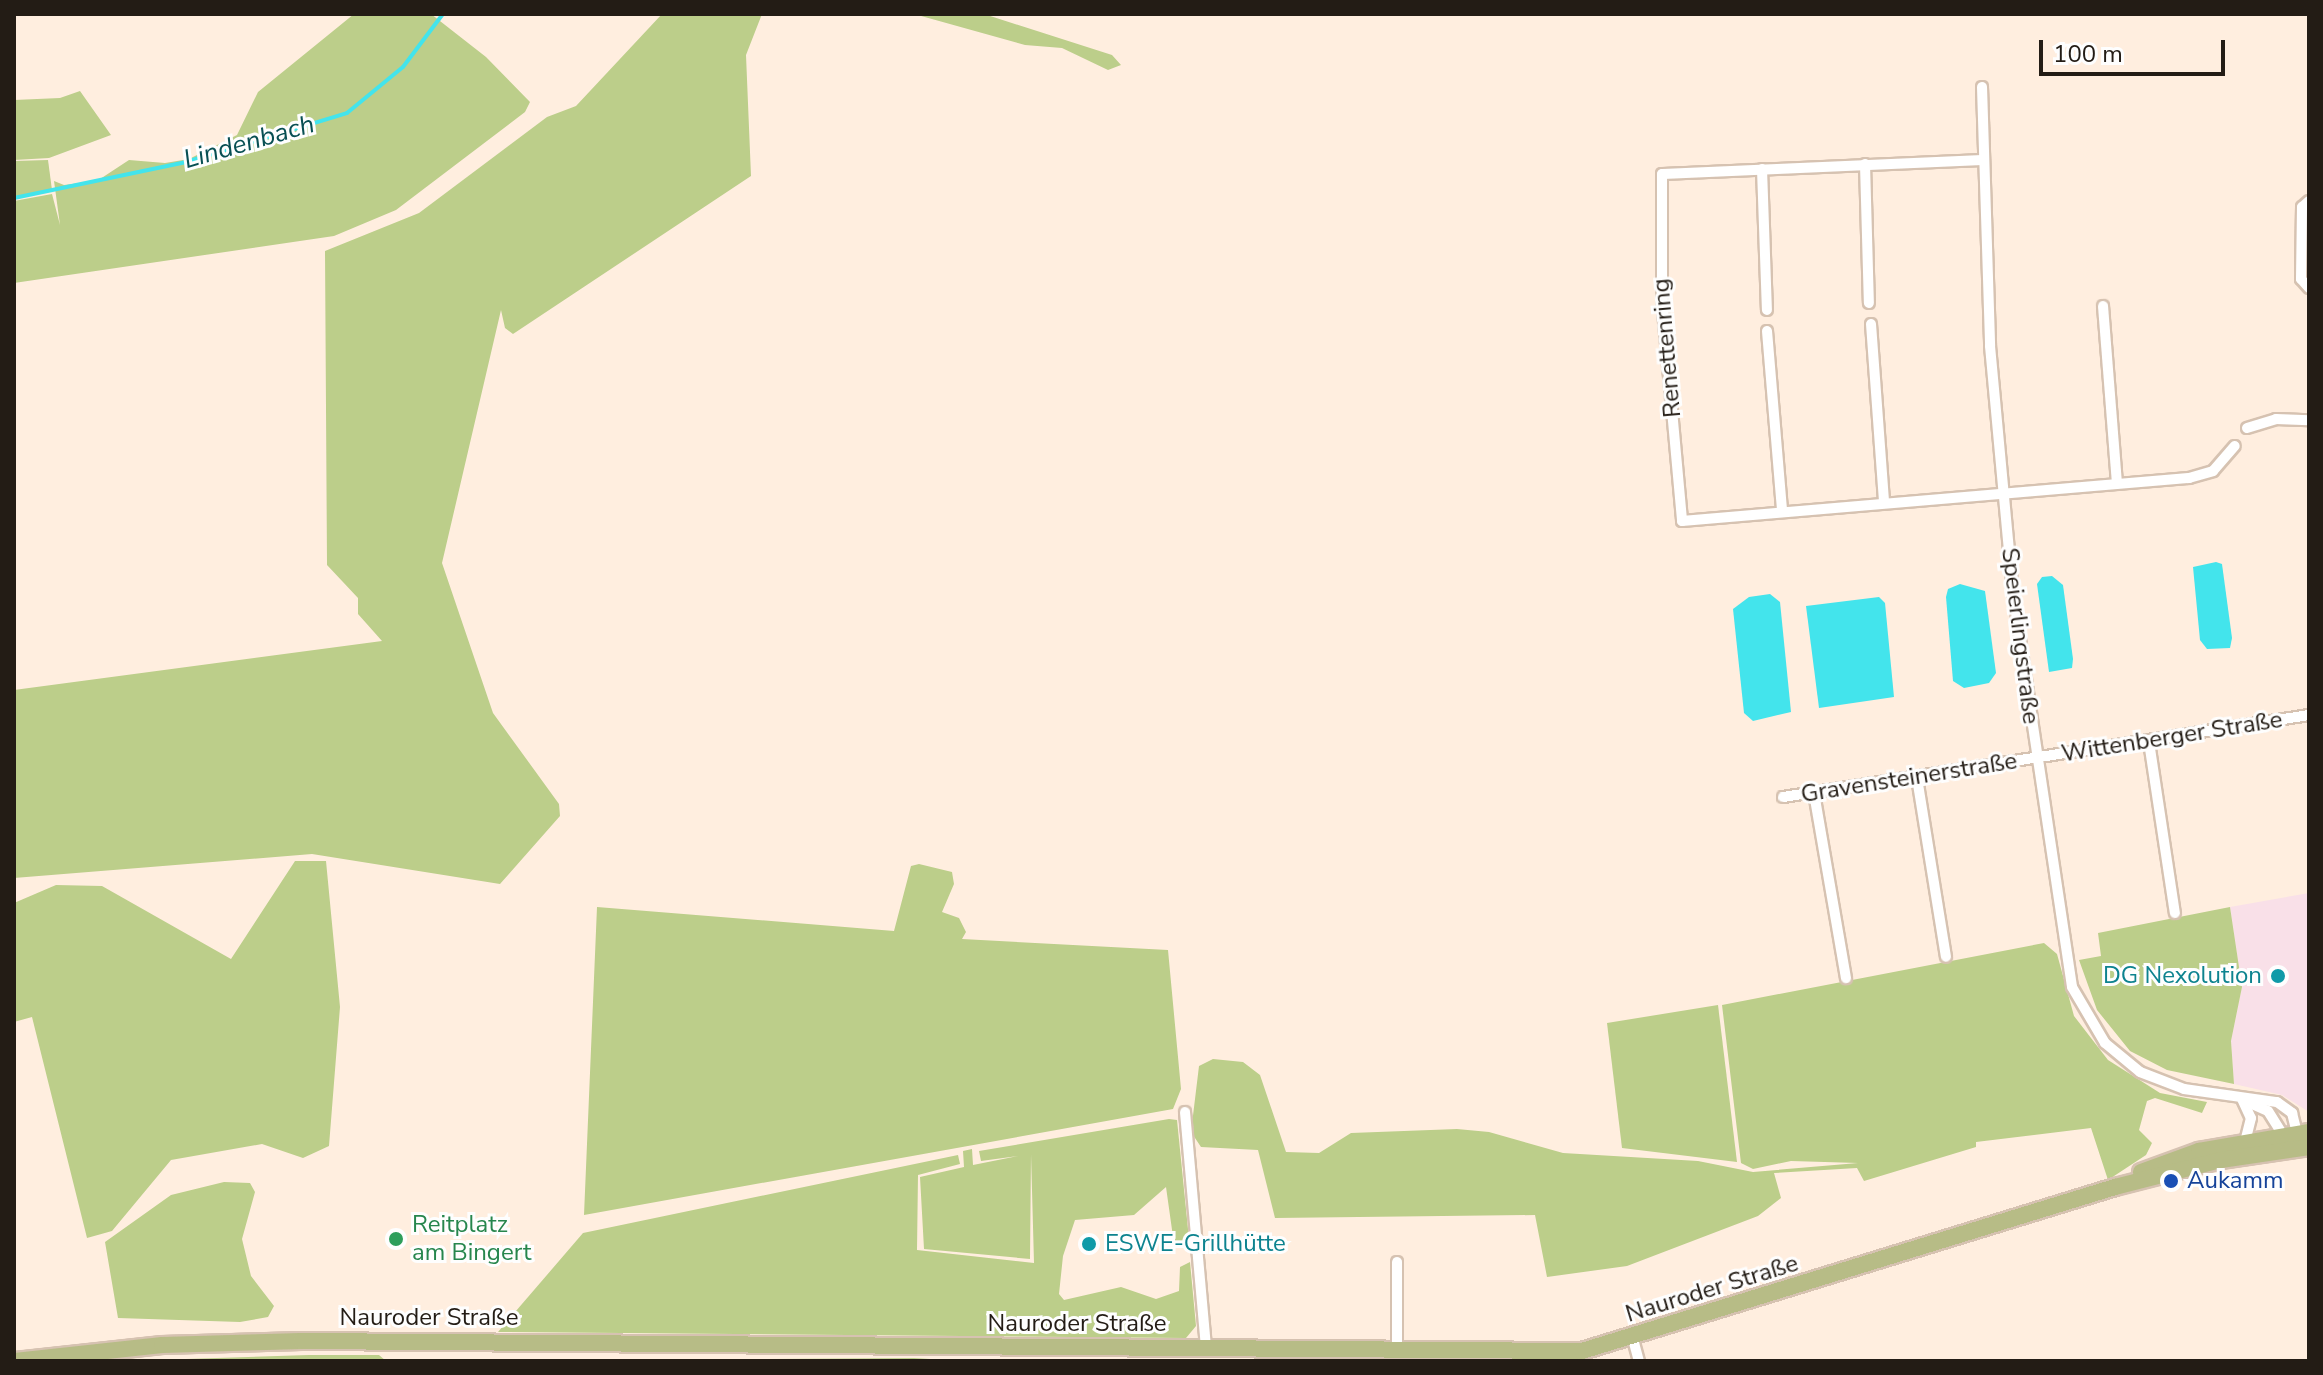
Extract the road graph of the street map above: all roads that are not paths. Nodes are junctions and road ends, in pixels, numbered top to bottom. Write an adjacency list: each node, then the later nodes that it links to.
1 (1982, 87): 2 (street, Speierlingstraße)
2 (1983, 160): 3 (street, Renettenring); 16 (street, Speierlingstraße)
3 (1865, 164): 4 (street, Renettenring); 7 (street)
4 (1762, 169): 9 (street); 18 (street, Renettenring)
5 (2309, 201): 6 (street)
6 (2309, 288)
7 (1869, 303)
8 (2103, 306): 15 (street)
9 (1767, 310)
10 (1871, 324): 17 (street)
11 (1767, 331): 18 (street)
12 (2309, 420): 13 (street)
13 (2247, 428)
14 (2235, 446): 15 (street, Renettenring)
15 (2117, 483): 16 (street, Renettenring)
16 (2003, 493): 17 (street, Renettenring); 21 (street, Speierlingstraße)
17 (1884, 503): 18 (street, Renettenring)
18 (1782, 511)
19 (2309, 715): 20 (street, Wittenberger Straße)
20 (2149, 742): 21 (street, Wittenberger Straße); 25 (street)
21 (2035, 759): 22 (street, Gravensteinerstraße); 28 (street, Speierlingstraße)
22 (1917, 778): 23 (street, Gravensteinerstraße); 26 (street)
23 (1814, 793): 24 (street, Gravensteinerstraße); 27 (street)
24 (1783, 797)
25 (2175, 913)
26 (1946, 957)
27 (1846, 978)
28 (2222, 1094): 29 (street, Speierlingstraße); 31 (street, Speierlingstraße)
29 (2242, 1099): 31 (street, Speierlingstraße); 32 (street)
30 (1185, 1112): 37 (street)
31 (2295, 1138): 32 (main road, Nauroder Straße); 33 (main road, Nauroder Straße); 34 (main road, Nauroder Straße)
32 (2245, 1142): 34 (main road, Nauroder Straße)
33 (2309, 1147)
34 (2115, 1187): 36 (main road, Nauroder Straße)
35 (1397, 1262): 38 (street)
36 (1633, 1339): 38 (main road, Nauroder Straße); 41 (street)
37 (1206, 1348): 38 (main road, Nauroder Straße); 39 (main road, Nauroder Straße)
38 (1397, 1350)
39 (1039, 1355): 40 (main road, Nauroder Straße)
40 (15, 1361)
41 (1639, 1361)

